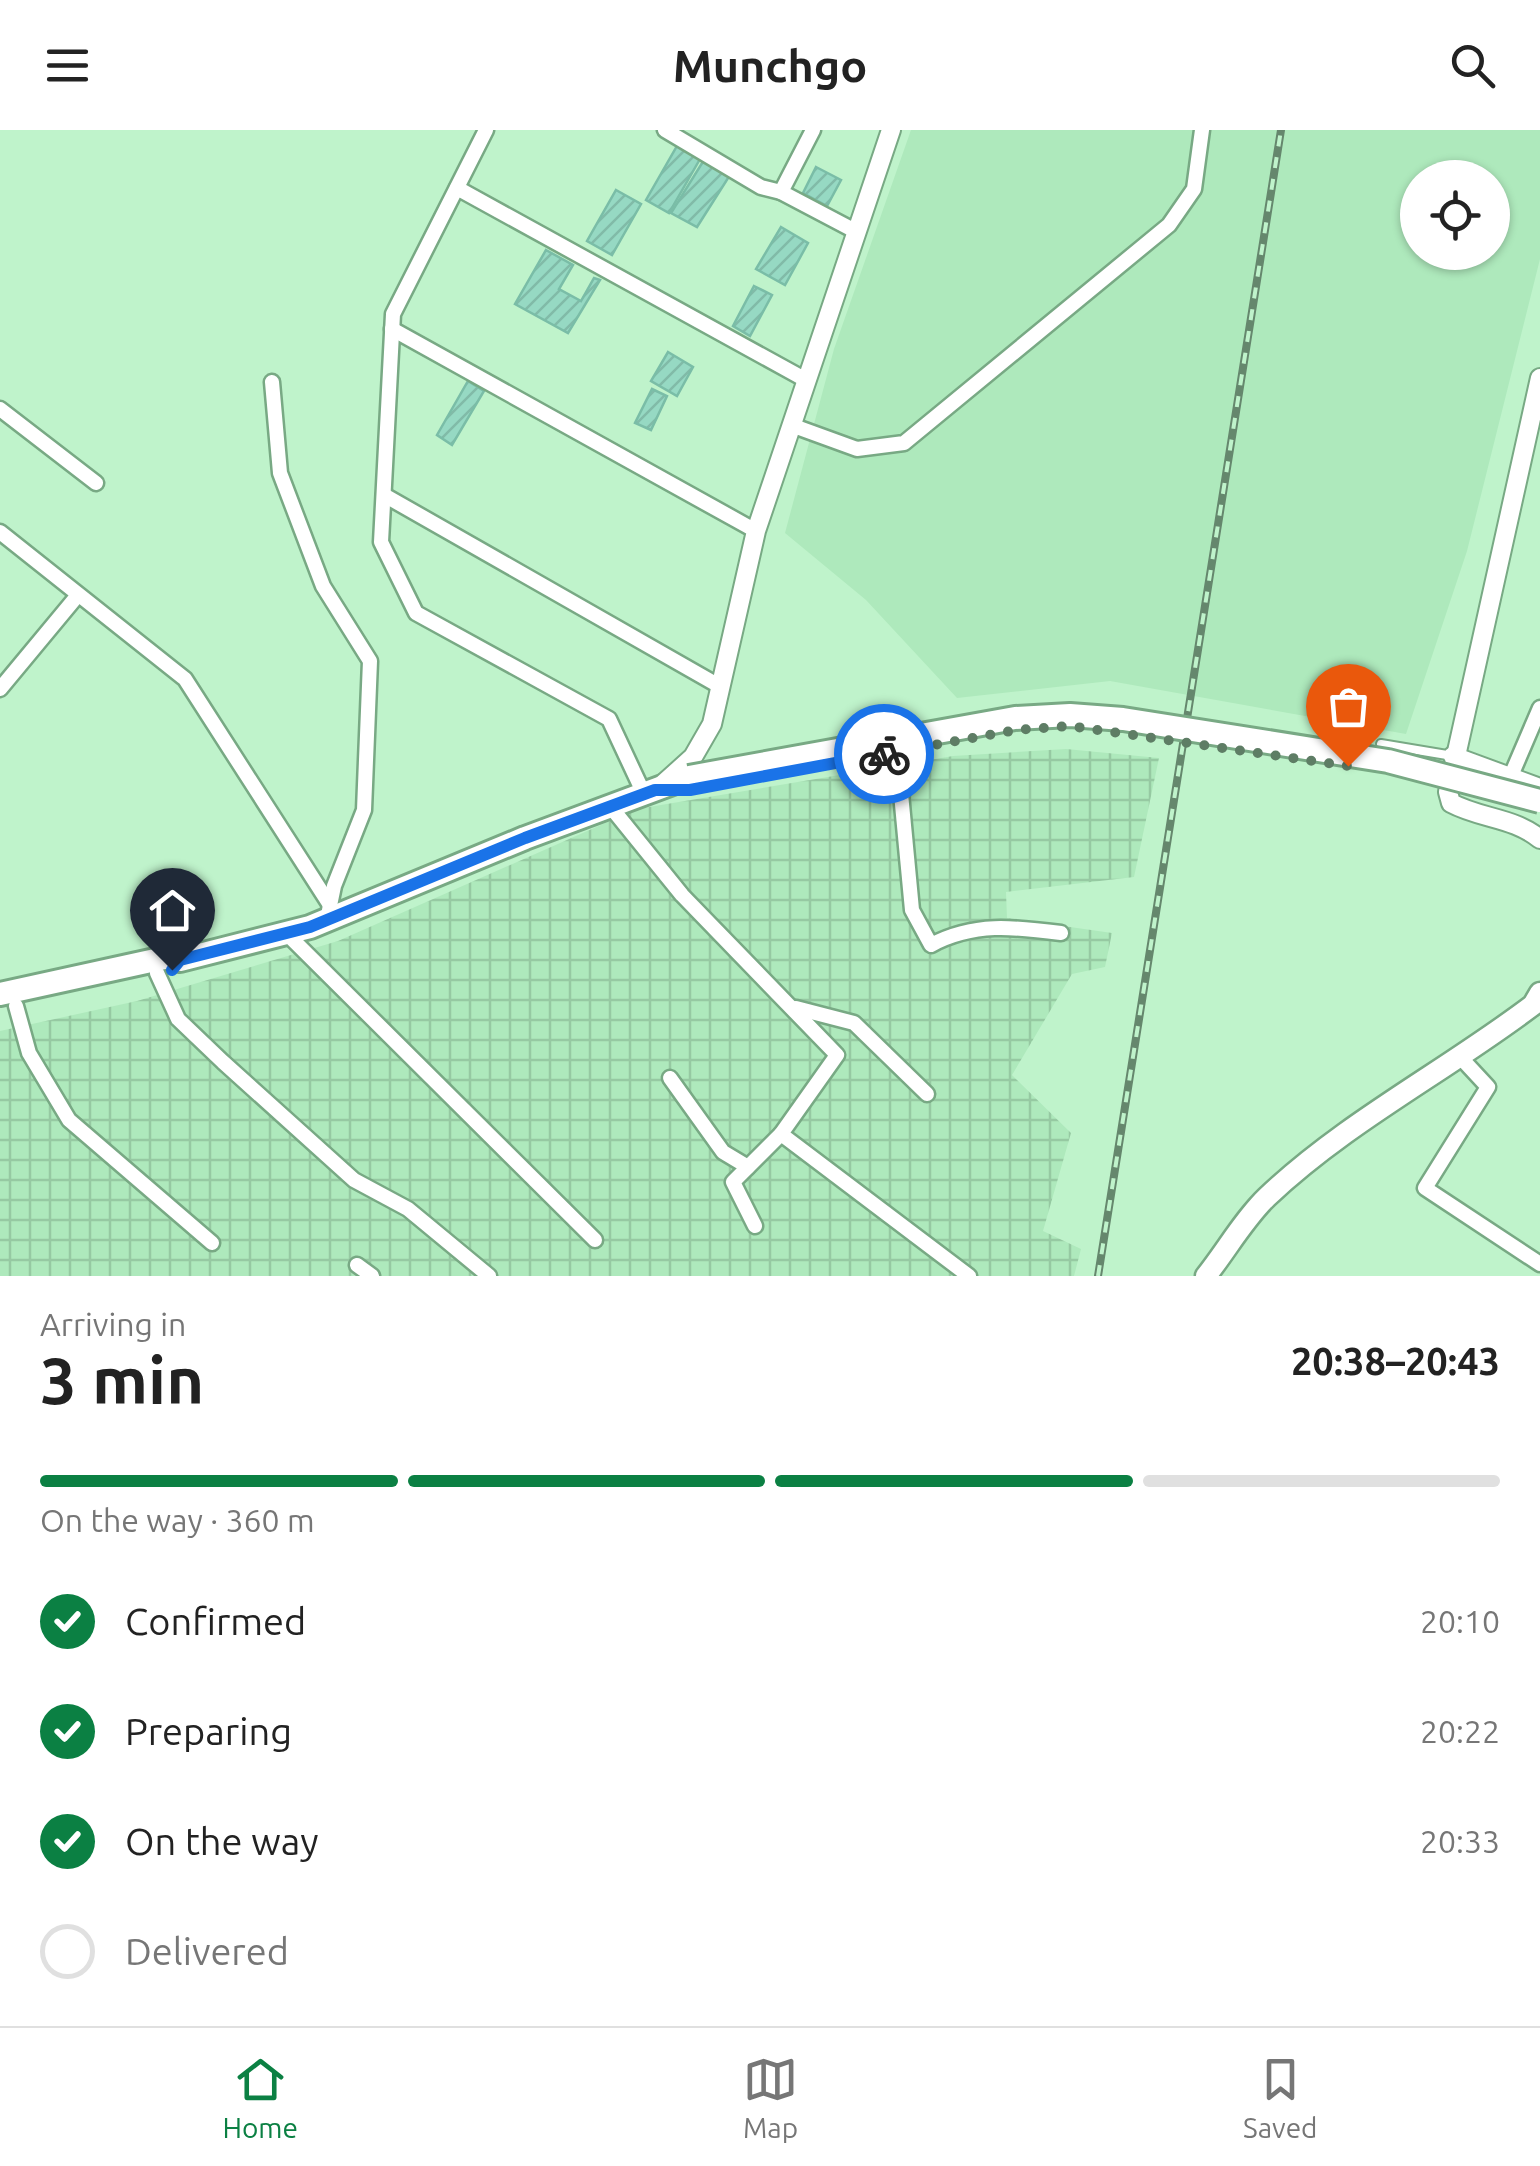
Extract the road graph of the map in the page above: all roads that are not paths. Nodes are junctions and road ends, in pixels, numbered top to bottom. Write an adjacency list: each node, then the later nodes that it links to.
1 (486, 130): 6 (street)
2 (665, 130): 7 (street)
3 (813, 130): 7 (street)
4 (891, 130): 8 (street)
5 (1202, 130): 14 (street)
6 (457, 188): 9 (street); 11 (street)
7 (781, 192): 8 (street)
8 (857, 232): 11 (street)
9 (392, 328): 16 (street); 17 (street)
10 (1540, 378): 24 (street)
11 (806, 380): 14 (street)
12 (272, 382): 34 (street)
13 (0, 409): 15 (street)
14 (791, 425): 17 (street)
15 (96, 483)
16 (384, 495): 21 (street); 29 (street)
17 (756, 531): 21 (street)
18 (0, 532): 19 (street)
19 (78, 595): 20 (street); 34 (street)
20 (3, 680)
21 (721, 687): 29 (street)
22 (1540, 708): 26 (street)
23 (1382, 744): 24 (lane)
24 (1453, 756): 26 (street); 32 (street)
25 (898, 762): 35 (street)
26 (1510, 778): 28 (street)
27 (690, 784): 29 (main road); 30 (main road, bridge); 32 (main road)
28 (1540, 788)
29 (649, 792): 31 (main road)
30 (1540, 801)
31 (610, 806): 34 (main road); 41 (street)
32 (1534, 821): 33 (street)
33 (1540, 839)
34 (328, 912): 36 (main road)
35 (1061, 933)
36 (286, 934): 37 (main road); 48 (street)
37 (180, 960): 38 (main road); 40 (main road)
38 (157, 973): 40 (main road); 53 (street)
39 (1540, 993): 42 (main road)
40 (4, 996): 49 (street)
41 (796, 1008): 44 (street); 45 (street)
42 (1462, 1059): 50 (street); 55 (main road)
43 (670, 1078): 46 (street)
44 (927, 1094)
45 (781, 1134): 46 (street); 54 (street)
46 (748, 1167): 47 (street)
47 (755, 1226)
48 (595, 1240)
49 (212, 1243)
50 (1540, 1264)
51 (357, 1265): 52 (street)
52 (372, 1276)
53 (489, 1276)
54 (969, 1276)
55 (1206, 1276)

